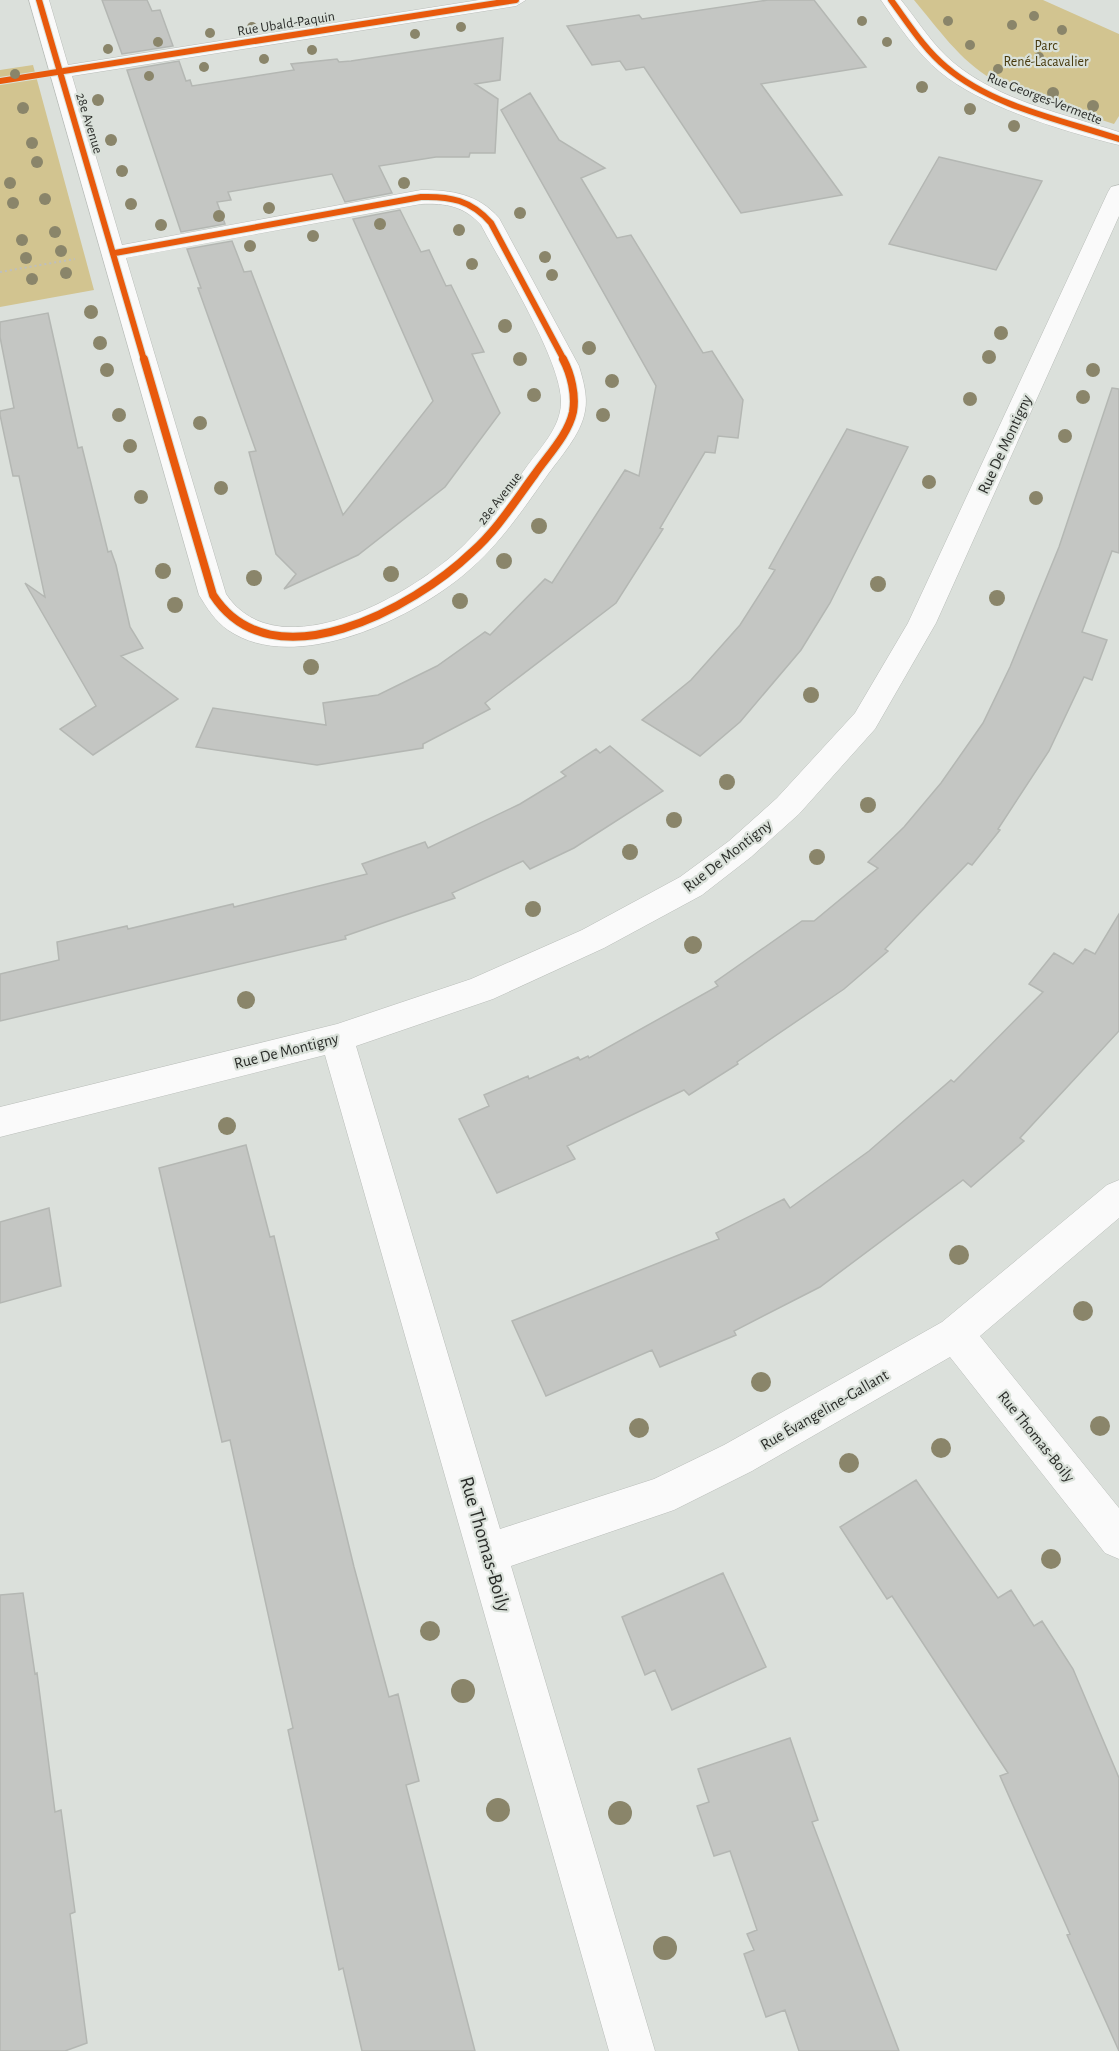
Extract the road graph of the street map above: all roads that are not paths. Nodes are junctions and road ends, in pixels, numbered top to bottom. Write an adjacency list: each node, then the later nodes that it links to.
1 (39, 0): 6 (street, 28e Avenue)
2 (368, 0): 5 (street)
3 (516, 0): 5 (street, Rue Ubald-Paquin)
4 (891, 0): 7 (street, Rue Georges-Vermette)
5 (379, 22): 6 (street, Rue Ubald-Paquin)
6 (61, 72): 9 (street, 28e Avenue)
7 (1119, 139)
8 (1119, 192): 10 (street, Rue De Montigny)
9 (115, 253): 9 (street, 28e Avenue)
10 (337, 1038): 11 (street, Rue De Montigny); 15 (street, Rue Thomas-Boily)
11 (0, 1122)
12 (1119, 1196): 13 (street, Rue Évangeline-Gallant)
13 (955, 1334): 14 (street, Rue Thomas-Boily); 15 (street, Rue Évangeline-Gallant)
14 (1119, 1539)
15 (489, 1553): 16 (street, Rue Thomas-Boily)
16 (632, 2051)

